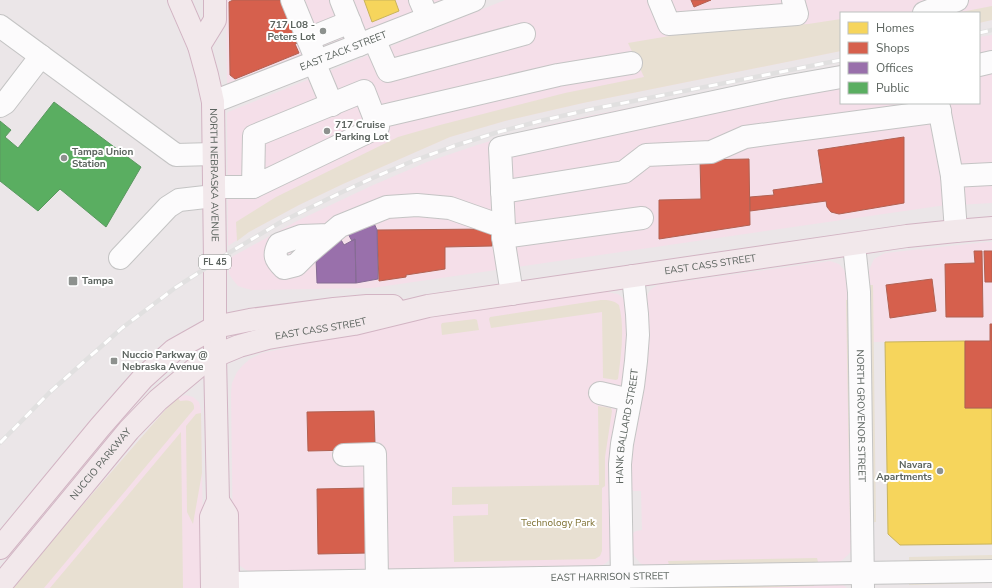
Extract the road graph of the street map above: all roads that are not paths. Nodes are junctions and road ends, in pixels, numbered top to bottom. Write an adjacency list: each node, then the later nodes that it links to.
1 (179, 0): 18 (main road, NORTH NEBRASKA AVENUE / FL 45)
2 (215, 0): 18 (main road)
3 (292, 0): 16 (street)
4 (341, 0): 13 (street)
5 (659, 0): 6 (street)
6 (793, 0)
7 (914, 0): 11 (street)
8 (957, 0): 12 (street)
9 (470, 1): 10 (street, EAST ZACK STREET)
10 (424, 9): 17 (street, EAST ZACK STREET)
11 (920, 12)
12 (927, 12)
13 (350, 22): 16 (street); 17 (street)
14 (0, 26): 19 (street)
15 (524, 34): 17 (street)
16 (308, 39): 20 (street)
17 (366, 42): 20 (street, EAST ZACK STREET)
18 (198, 46): 25 (main road, NORTH NEBRASKA AVENUE / FL 45)
19 (41, 56): 27 (street); 30 (street)
20 (316, 62): 25 (street, EAST ZACK STREET); 26 (street)
21 (992, 62): 23 (street)
22 (632, 63): 29 (street)
23 (980, 65)
24 (840, 77): 35 (street)
25 (212, 102): 30 (main road, NORTH NEBRASKA AVENUE / FL 45)
26 (332, 105): 29 (street); 33 (street)
27 (0, 106)
28 (939, 107): 32 (street); 35 (street)
29 (374, 118): 33 (street)
30 (214, 154): 34 (main road, NORTH NEBRASKA AVENUE / FL 45)
31 (992, 174): 32 (street)
32 (952, 176): 38 (street)
33 (253, 186): 34 (street)
34 (214, 192): 42 (street); 46 (main road, NORTH NEBRASKA AVENUE / FL 45)
35 (502, 192): 39 (street)
36 (642, 218): 39 (street)
37 (992, 228): 38 (main road, EAST CASS STREET)
38 (956, 231): 41 (main road, EAST CASS STREET)
39 (504, 232): 40 (street); 44 (street)
40 (329, 235)
41 (854, 245): 43 (main road, EAST CASS STREET); 53 (street, NORTH GROVENOR STREET)
42 (120, 258)
43 (633, 276): 44 (main road, EAST CASS STREET); 49 (street, HANK BALLARD STREET)
44 (512, 294): 45 (main road, EAST CASS STREET)
45 (428, 306): 46 (main road, EAST CASS STREET); 47 (main road, EAST CASS STREET)
46 (215, 327): 47 (main road, NORTH NEBRASKA AVENUE / FL 45); 51 (main road)
47 (215, 356): 56 (main road, NUCCIO PARKWAY); 57 (main road, NORTH NEBRASKA AVENUE / FL 45)
48 (600, 394): 49 (street)
49 (630, 400): 55 (street, HANK BALLARD STREET)
50 (344, 455): 54 (street)
51 (0, 548)
52 (992, 572): 53 (street, EAST HARRISON STREET)
53 (863, 581): 55 (street, EAST HARRISON STREET)
54 (382, 583): 55 (street, EAST HARRISON STREET); 57 (street, EAST HARRISON STREET)
55 (622, 584)
56 (0, 586)
57 (222, 586)

